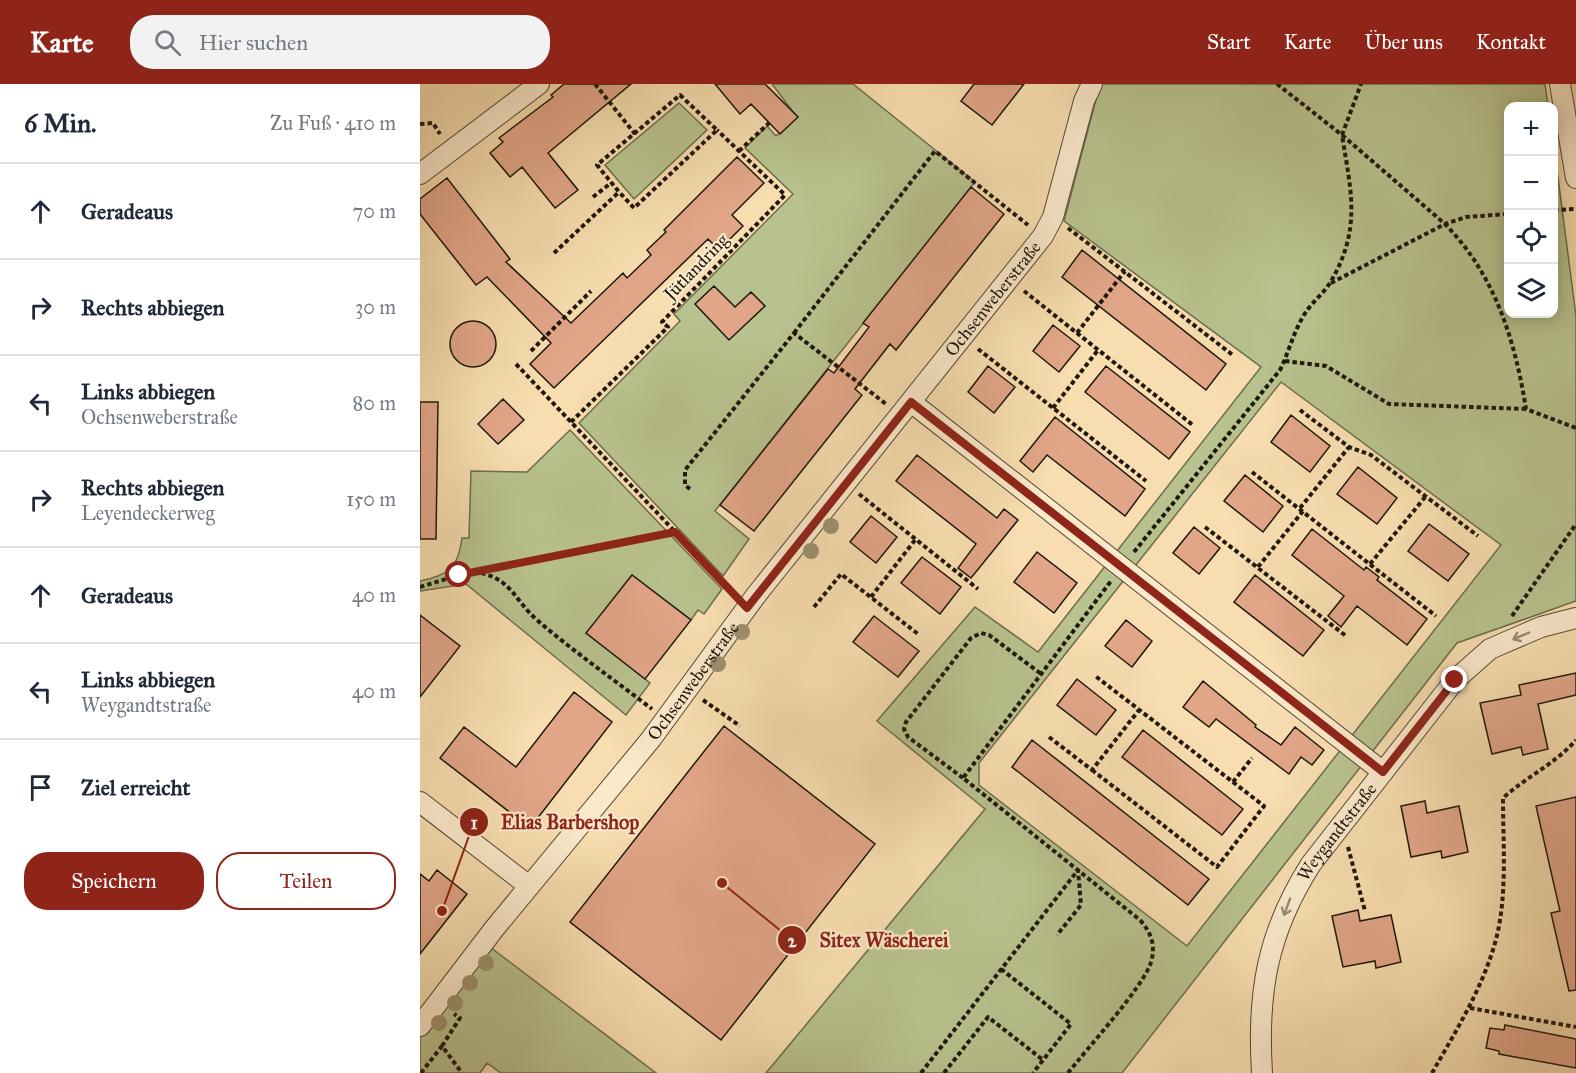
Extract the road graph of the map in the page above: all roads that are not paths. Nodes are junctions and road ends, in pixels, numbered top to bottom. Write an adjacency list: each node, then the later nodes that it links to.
1 (539, 84): 4 (street)
2 (1092, 84): 6 (street, Ochsenweberstraße)
3 (1560, 84): 5 (street)
4 (420, 174)
5 (1576, 178)
6 (906, 409): 8 (street); 10 (street, Ochsenweberstraße)
7 (1576, 618): 8 (street, Weygandtstraße, one-way to 8)
8 (1383, 772): 12 (street, Weygandtstraße, one-way to 12)
9 (420, 802): 10 (street)
10 (529, 886): 11 (street, Ochsenweberstraße)
11 (420, 1026)
12 (1262, 1073)

